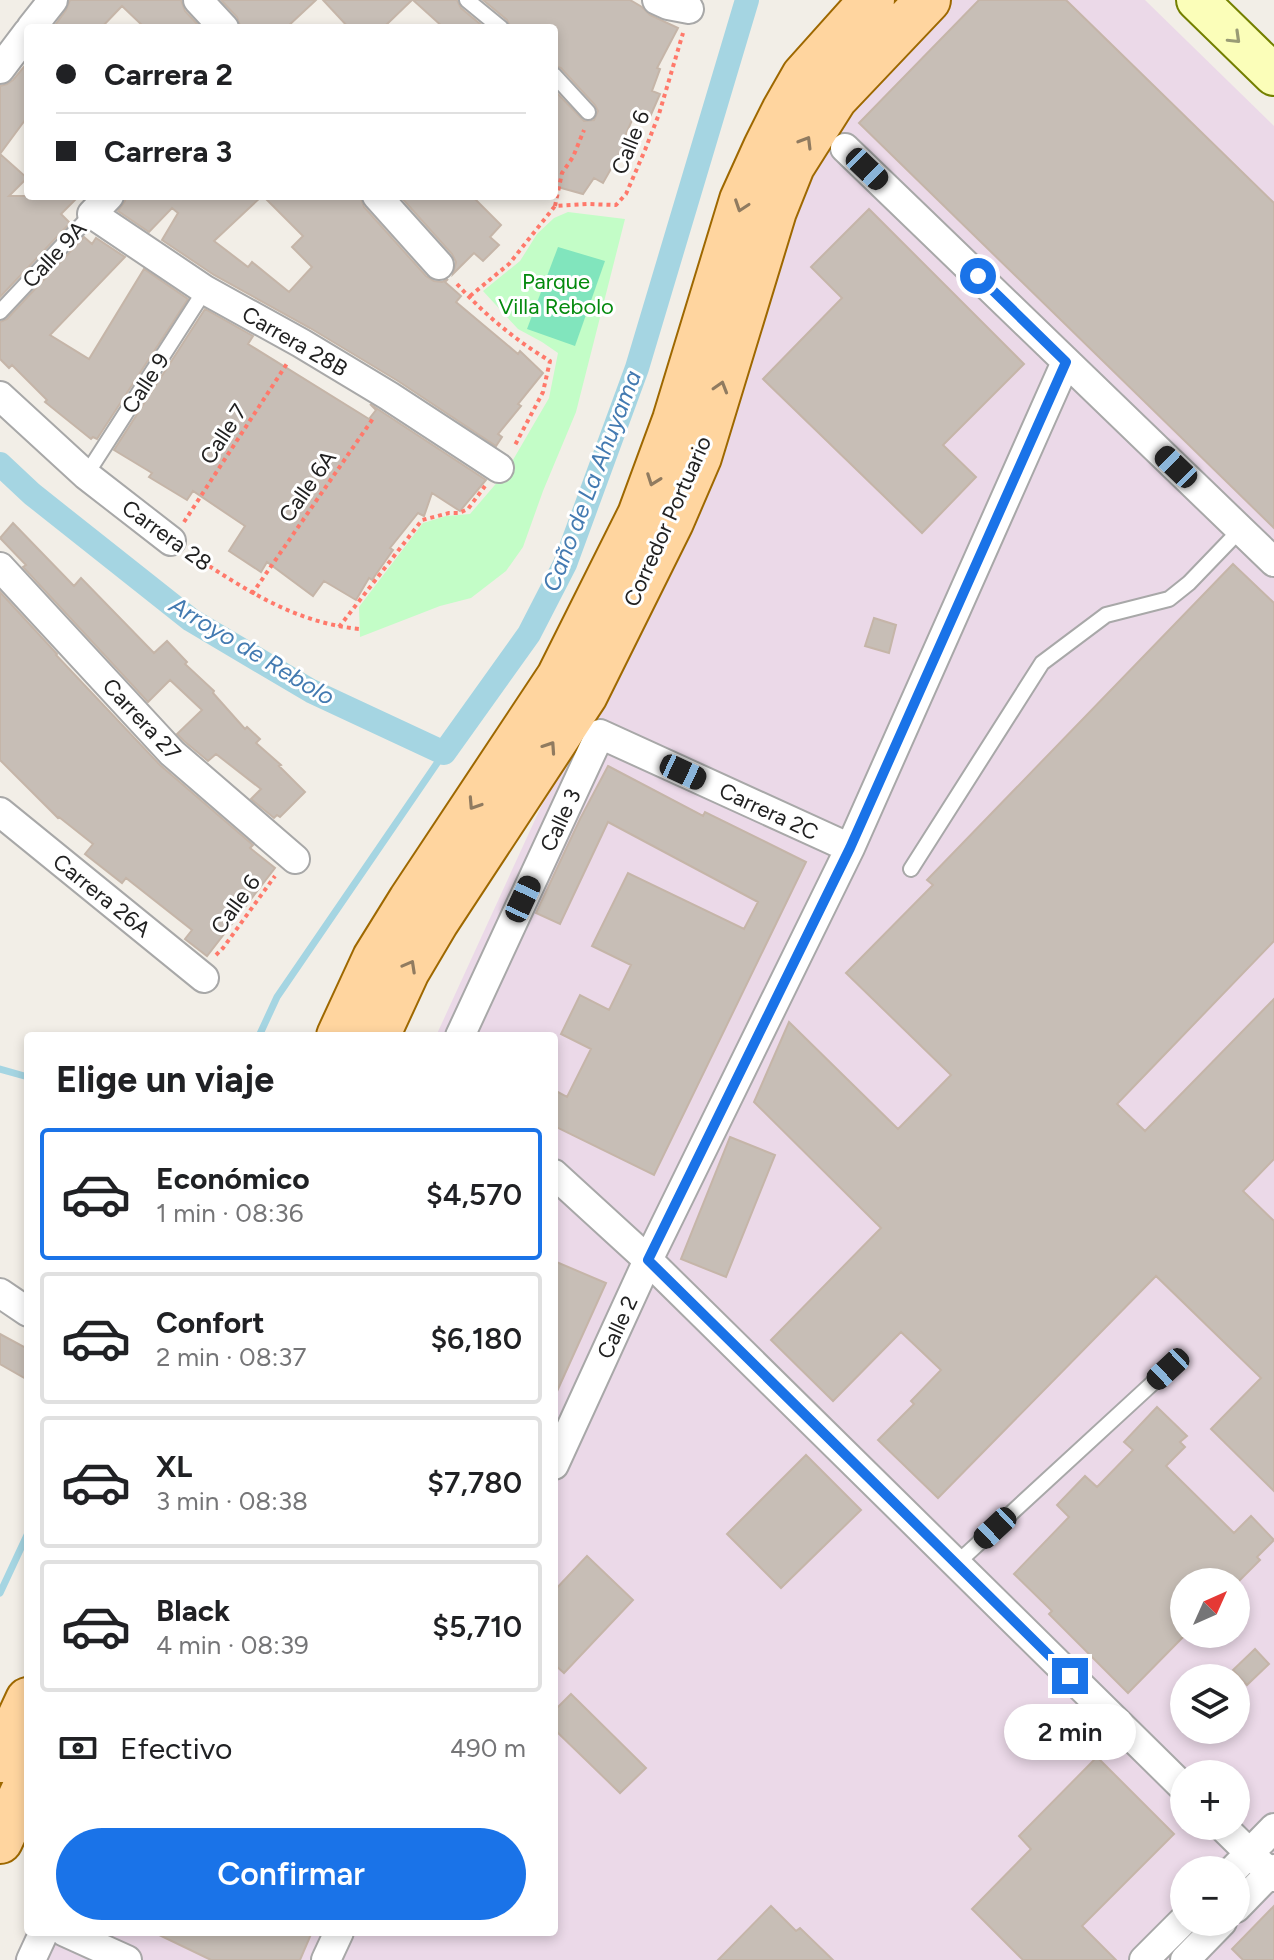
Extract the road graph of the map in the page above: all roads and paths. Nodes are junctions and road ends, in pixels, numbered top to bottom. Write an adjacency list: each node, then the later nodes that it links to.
1 (53, 0): 9 (street)
2 (198, 0): 10 (street)
3 (467, 0): 11 (lane)
4 (657, 0): 8 (street)
5 (872, 0): 40 (main road, Corredor Portuario, one-way to 40)
6 (928, 0): 40 (main road, Corredor Portuario, one-way to 6)
7 (1197, 0): 14 (street, one-way to 14)
8 (689, 9): 22 (path, Calle 6)
9 (35, 24)
10 (220, 24)
11 (496, 24)
12 (24, 38): 13 (street)
13 (0, 69)
14 (1274, 75)
15 (558, 79): 16 (lane)
16 (588, 112): 18 (path)
17 (845, 148): 28 (street)
18 (558, 192)
19 (381, 200): 23 (street)
20 (556, 200): 22 (path)
21 (100, 205): 24 (street, Carrera 28B); 26 (lane, Calle 9A)
22 (555, 206): 25 (path)
23 (439, 265): 25 (path)
24 (205, 290): 27 (street, Carrera 28B); 32 (lane, Calle 9)
25 (469, 296): 31 (path)
26 (0, 312)
27 (301, 343): 30 (street, Carrera 28B); 34 (path, Calle 7)
28 (1066, 362): 33 (street); 42 (street, Calle 2)
29 (0, 396): 32 (street, Carrera 28)
30 (389, 396): 31 (street, Carrera 28B); 37 (path, Calle 6A)
31 (499, 468): 38 (path)
32 (86, 475): 34 (street, Carrera 28)
33 (1240, 530): 35 (street); 44 (lane)
34 (171, 541): 37 (path, Carrera 28)
35 (1274, 562)
36 (0, 567): 43 (street, Carrera 27)
37 (252, 594): 38 (path, Carrera 28)
38 (339, 627): 39 (path, Carrera 28)
39 (360, 629)
40 (576, 710): 42 (street, Carrera 2C); 46 (main road, Corredor Portuario, one-way to 46); 47 (main road, Corredor Portuario, one-way to 40); 48 (street, Calle 3)
41 (0, 812): 45 (street, Carrera 26A)
42 (850, 848): 50 (street, Calle 2)
43 (288, 853): 45 (path, Calle 6)
44 (911, 869)
45 (200, 975)
46 (341, 1032)
47 (379, 1032)
48 (461, 1032)
49 (558, 1178): 50 (street)
50 (648, 1260): 54 (street, Calle 2); 55 (street)
51 (0, 1293): 52 (street)
52 (24, 1309)
53 (1168, 1369): 55 (lane)
54 (558, 1456)
55 (956, 1564): 58 (street)
56 (24, 1709): 57 (main road)
57 (0, 1760)
58 (1170, 1774)
59 (24, 1790): 61 (main road)
60 (1274, 1828): 62 (street)
61 (0, 1841)
62 (1247, 1856)
63 (1250, 1865): 64 (street)
64 (1273, 1873): 65 (street)
65 (1250, 1895)
66 (1170, 1934): 74 (street)
67 (42, 1936): 71 (street)
68 (74, 1936): 72 (street)
69 (337, 1936): 73 (street)
70 (1208, 1936): 75 (street)
71 (31, 1960)
72 (127, 1960)
73 (326, 1960)
74 (1144, 1960)
75 (1185, 1960)

